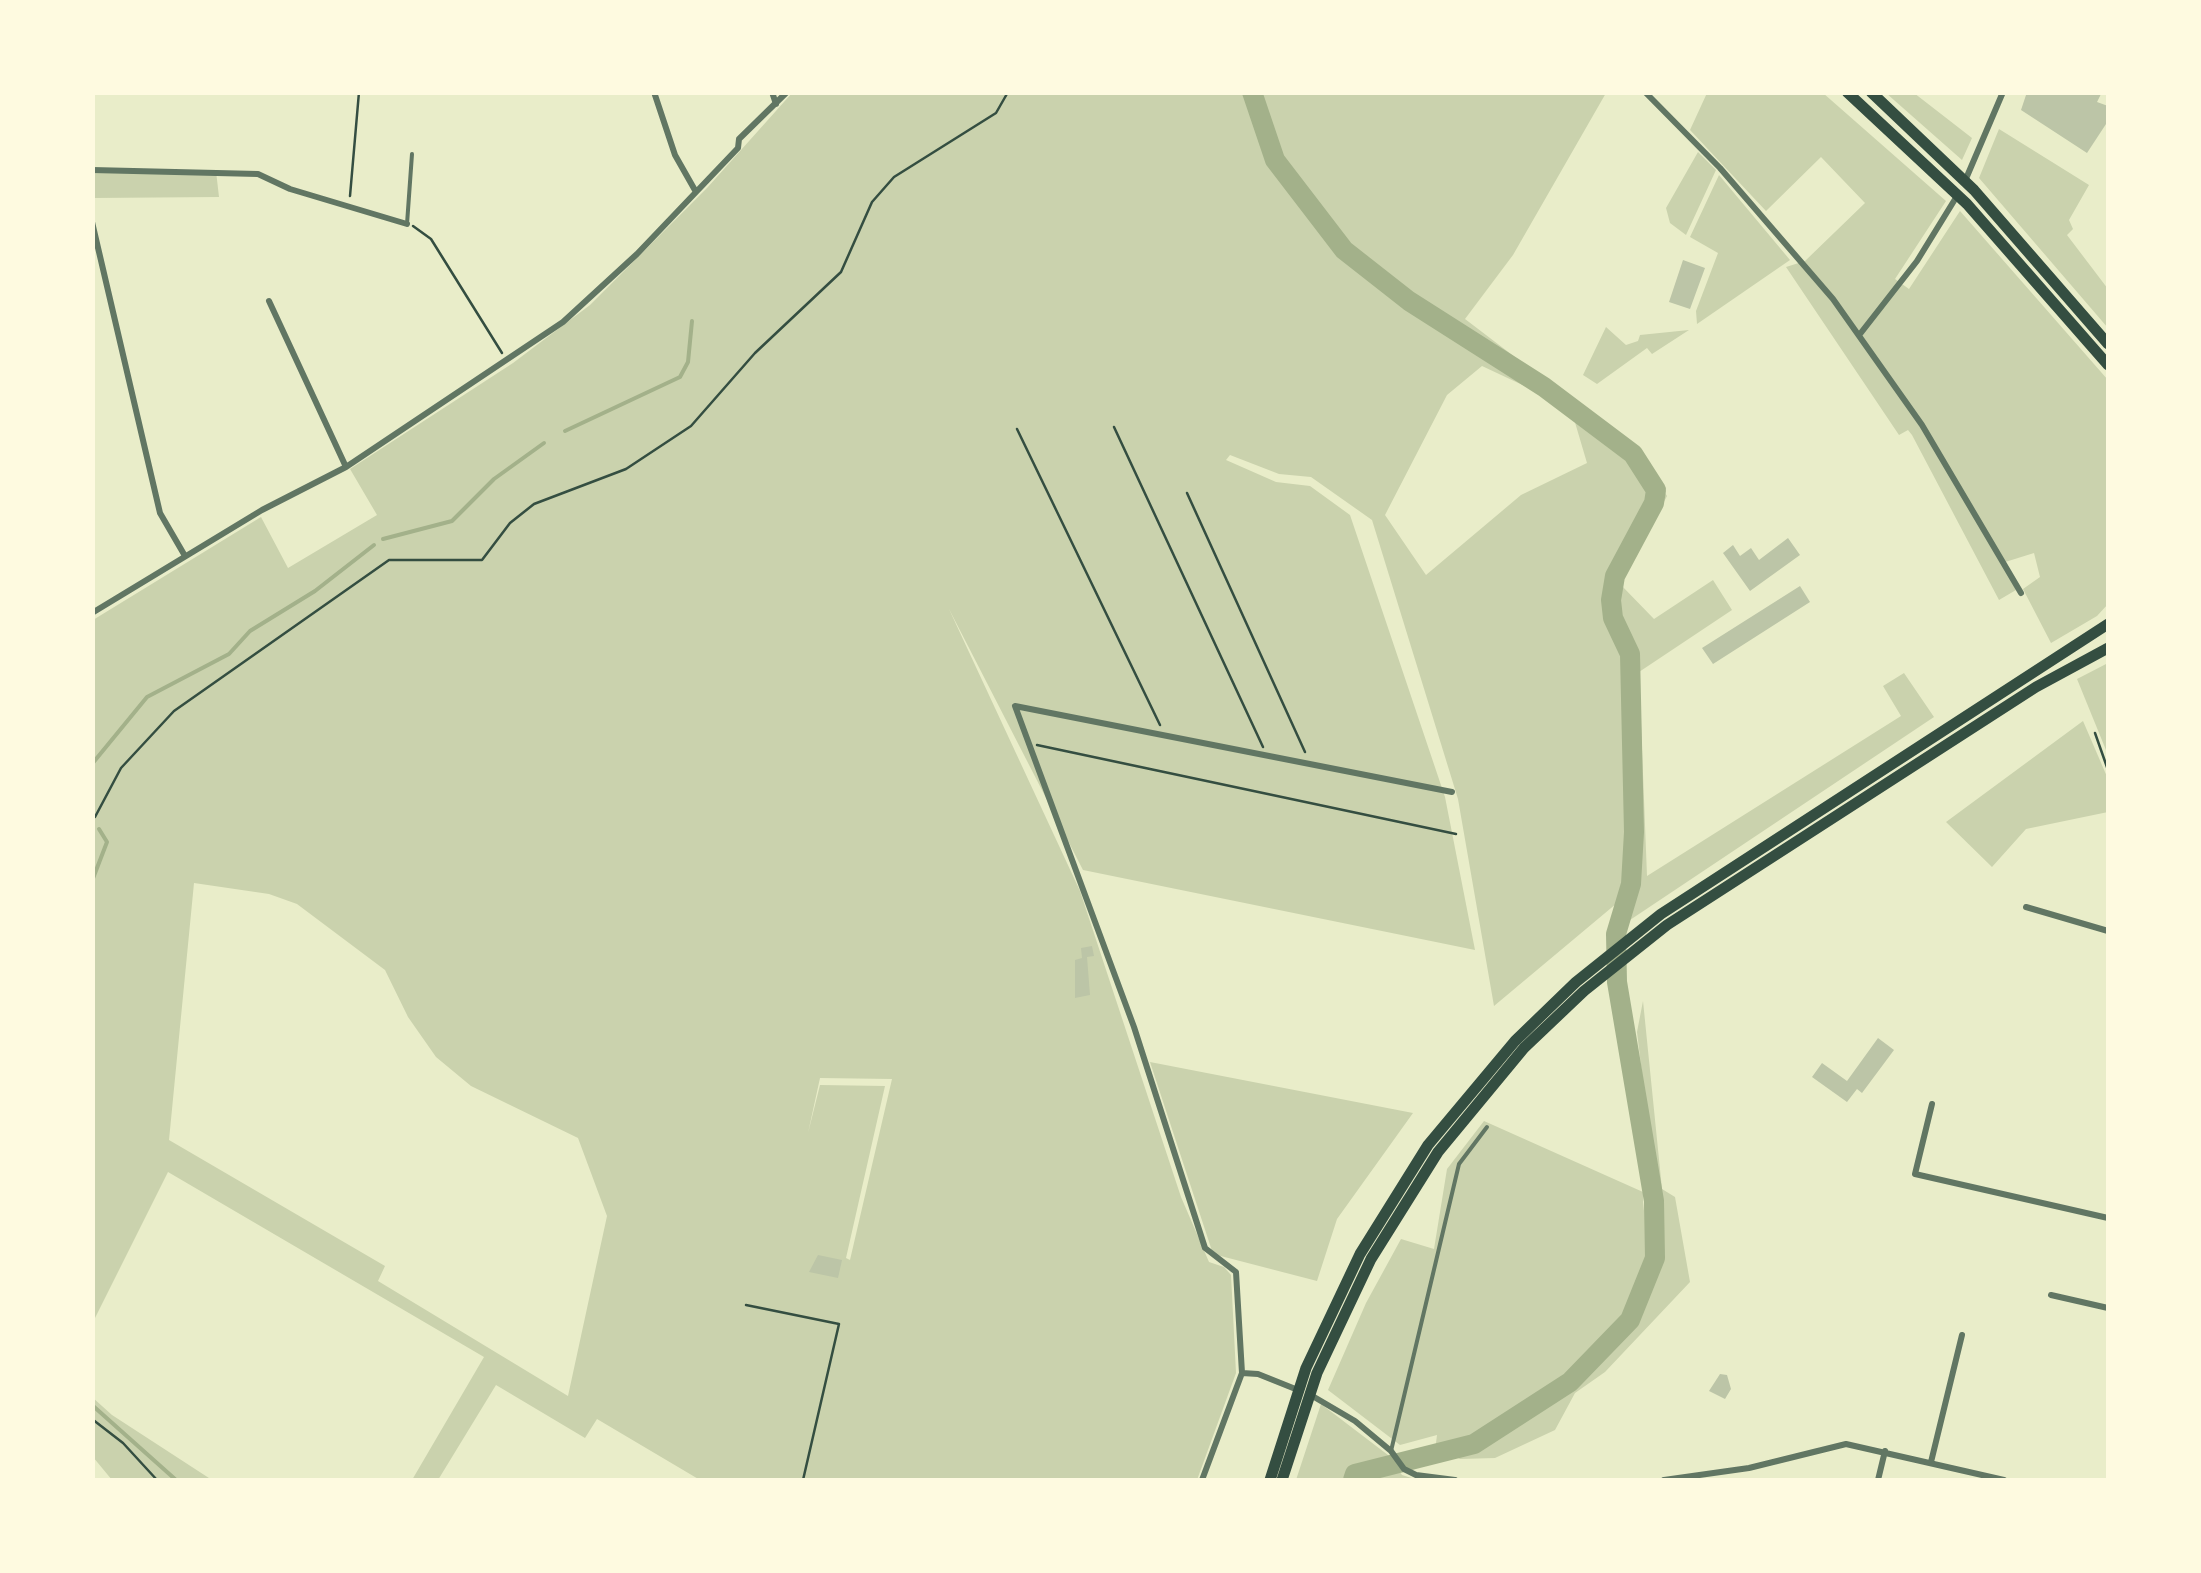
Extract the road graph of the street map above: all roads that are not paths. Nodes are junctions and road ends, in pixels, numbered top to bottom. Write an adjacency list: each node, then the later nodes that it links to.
1 (654, 92): 11 (street)
2 (772, 92): 8 (street)
3 (787, 92): 8 (street)
4 (1645, 92): 15 (street)
5 (1847, 92): 17 (main road)
6 (1871, 92): 16 (main road)
7 (2002, 92): 15 (street)
8 (776, 104): 11 (street)
9 (412, 154): 13 (lane)
10 (92, 170): 13 (street)
11 (696, 192): 18 (street)
12 (92, 222): 19 (street)
13 (407, 224)
14 (269, 301): 18 (street)
15 (1860, 334): 20 (street)
16 (2108, 344)
17 (2108, 365)
18 (346, 467): 19 (street)
19 (185, 556): 21 (street)
20 (2021, 593)
21 (92, 613)
22 (2108, 624): 27 (main road)
23 (2108, 648): 27 (main road)
24 (1452, 792): 34 (street)
25 (2026, 907): 26 (street)
26 (2108, 931)
27 (1645, 934): 35 (main road)
28 (1932, 1104): 30 (street)
29 (1487, 1126): 37 (lane)
30 (2108, 1218)
31 (2051, 1295): 32 (street)
32 (2108, 1308)
33 (1962, 1334): 38 (street)
34 (1242, 1373): 37 (street); 39 (street)
35 (1292, 1425): 40 (main road); 41 (main road)
36 (1885, 1450): 38 (street); 43 (street); 44 (street)
37 (1392, 1453): 42 (street)
38 (1930, 1462): 45 (street)
39 (1202, 1480)
40 (1270, 1480)
41 (1282, 1480)
42 (1455, 1480)
43 (1664, 1480)
44 (1878, 1480)
45 (2004, 1480)

